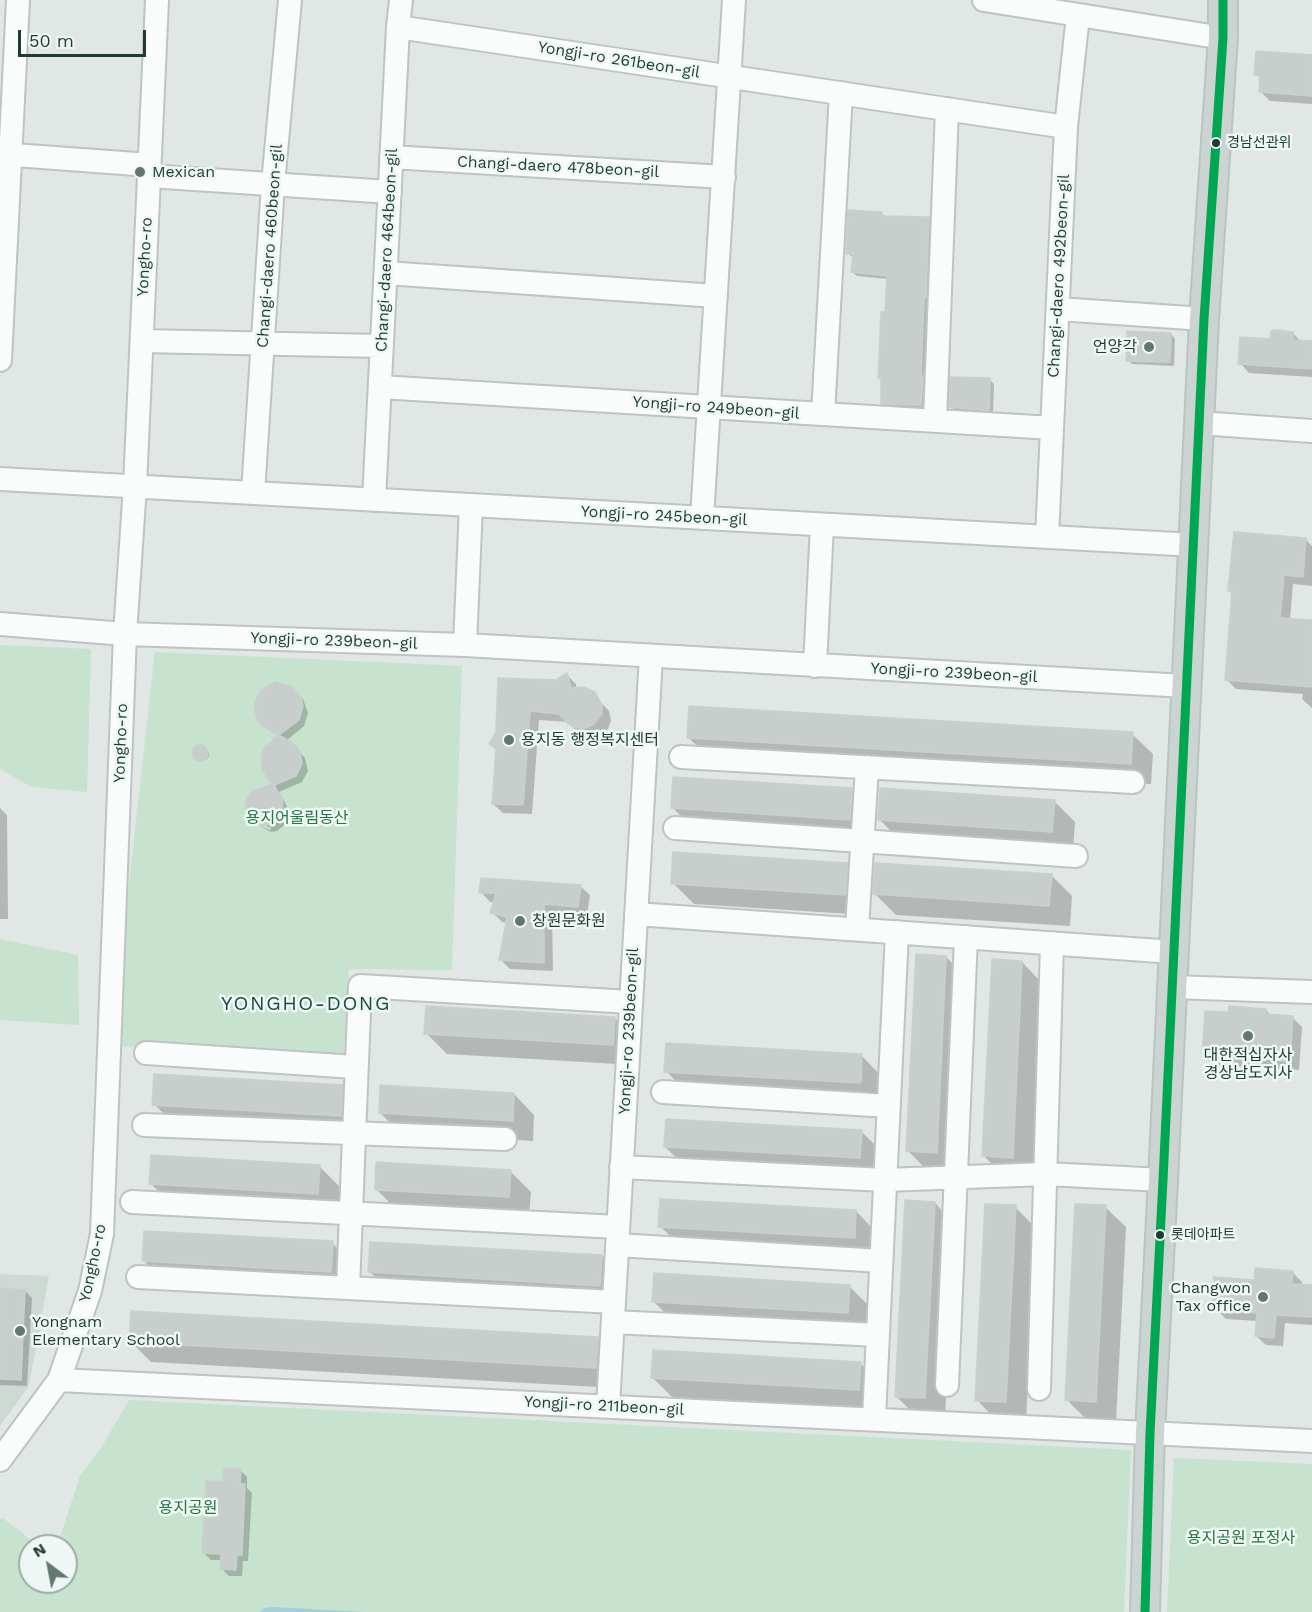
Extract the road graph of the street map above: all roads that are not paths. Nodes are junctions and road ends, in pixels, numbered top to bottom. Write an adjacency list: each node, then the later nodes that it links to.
1 (18, 0): 11 (street)
2 (157, 0): 18 (street, Yongho-ro)
3 (290, 0): 20 (street, Changi-daero 460beon-gil)
4 (401, 0): 9 (street, Changi-daero 464beon-gil)
5 (734, 0): 12 (street)
6 (984, 0): 8 (street)
7 (1223, 0): 10 (main road)
8 (1078, 15): 10 (street); 15 (street, Changi-daero 492beon-gil)
9 (398, 27): 12 (street, Yongji-ro 261beon-gil); 17 (street, Changi-daero 464beon-gil)
10 (1223, 38): 25 (main road)
11 (7, 40): 16 (street)
12 (730, 76): 13 (street, Yongji-ro 261beon-gil); 19 (street)
13 (841, 93): 14 (street, Yongji-ro 261beon-gil); 32 (street)
14 (948, 109): 15 (street, Yongji-ro 261beon-gil); 33 (street)
15 (1066, 127): 24 (street, Changi-daero 492beon-gil)
16 (5, 155): 18 (street); 29 (street)
17 (392, 158): 19 (street, Changi-daero 478beon-gil); 21 (street, Changi-daero 464beon-gil)
18 (150, 171): 20 (street); 26 (street, Yongho-ro)
19 (724, 177): 23 (street)
20 (273, 184): 21 (street); 27 (street, Changi-daero 460beon-gil)
21 (390, 192): 22 (street, Changi-daero 464beon-gil)
22 (386, 273): 23 (street); 28 (street, Changi-daero 464beon-gil)
23 (716, 296): 31 (street)
24 (1058, 309): 25 (street); 35 (street, Changi-daero 492beon-gil)
25 (1204, 319): 34 (main road)
26 (142, 341): 27 (street); 38 (street, Yongho-ro)
27 (263, 343): 28 (street); 39 (street, Changi-daero 460beon-gil)
28 (382, 346): 30 (street, Changi-daero 464beon-gil)
29 (0, 360)
30 (380, 387): 31 (street, Yongji-ro 249beon-gil); 40 (street, Changi-daero 464beon-gil)
31 (709, 407): 32 (street, Yongji-ro 249beon-gil); 42 (street)
32 (824, 414): 33 (street, Yongji-ro 249beon-gil)
33 (935, 421): 35 (street, Yongji-ro 249beon-gil)
34 (1199, 423): 36 (street); 45 (main road)
35 (1052, 428): 44 (street, Changi-daero 492beon-gil)
36 (1312, 431)
37 (0, 479): 38 (street, Yongji-ro 245beon-gil)
38 (135, 486): 39 (street, Yongji-ro 245beon-gil); 47 (street, Yongho-ro)
39 (253, 493): 40 (street, Yongji-ro 245beon-gil)
40 (374, 500): 41 (street, Yongji-ro 245beon-gil)
41 (471, 505): 42 (street, Yongji-ro 245beon-gil); 48 (street)
42 (702, 518): 43 (street, Yongji-ro 245beon-gil)
43 (822, 525): 44 (street, Yongji-ro 245beon-gil); 50 (street)
44 (1047, 537): 45 (street, Yongji-ro 245beon-gil)
45 (1194, 545): 51 (main road)
46 (0, 624): 47 (street, Yongji-ro 239beon-gil)
47 (125, 634): 48 (street, Yongji-ro 239beon-gil); 87 (street, Yongho-ro)
48 (465, 645): 49 (street, Yongji-ro 239beon-gil)
49 (651, 656): 50 (street, Yongji-ro 239beon-gil); 58 (street, Yongji-ro 239beon-gil)
50 (815, 666): 51 (street, Yongji-ro 239beon-gil)
51 (1186, 686): 63 (main road)
52 (681, 757): 53 (street)
53 (867, 767): 54 (street); 56 (street)
54 (1132, 782)
55 (675, 828): 56 (street)
56 (863, 841): 57 (street); 59 (street)
57 (1076, 856)
58 (636, 914): 59 (street); 66 (street, Yongji-ro 239beon-gil)
59 (857, 929): 60 (street)
60 (897, 932): 61 (street); 70 (street)
61 (966, 937): 62 (street); 76 (street)
62 (1052, 943): 63 (street); 75 (street)
63 (1174, 952): 64 (main road)
64 (1173, 987): 65 (street); 78 (main road)
65 (1312, 992)
66 (631, 1002): 68 (street); 74 (street, Yongji-ro 239beon-gil)
67 (146, 1053): 68 (street)
68 (355, 1067): 72 (street)
69 (663, 1092): 70 (street)
70 (889, 1106): 77 (street)
71 (144, 1125): 72 (street)
72 (353, 1133): 73 (street); 80 (street)
73 (505, 1139)
74 (621, 1167): 77 (street); 81 (street, Yongji-ro 239beon-gil)
75 (1046, 1174): 76 (street); 78 (street); 89 (street)
76 (956, 1178): 77 (street); 88 (street)
77 (885, 1180): 82 (street)
78 (1163, 1180): 92 (main road)
79 (132, 1202): 80 (street)
80 (352, 1213): 81 (street); 84 (street)
81 (617, 1236): 82 (street); 85 (street, Yongji-ro 239beon-gil)
82 (881, 1261): 86 (street)
83 (138, 1277): 84 (street)
84 (348, 1288): 85 (street)
85 (613, 1312): 86 (street); 90 (street, Yongji-ro 239beon-gil)
86 (878, 1335): 91 (street)
87 (59, 1380): 90 (street, Yongji-ro 211beon-gil); 94 (street, Yongho-ro)
88 (947, 1385)
89 (1039, 1389)
90 (608, 1406): 91 (street, Yongji-ro 211beon-gil)
91 (874, 1418): 92 (street, Yongji-ro 211beon-gil)
92 (1150, 1433): 93 (street, Yongji-ro 211beon-gil); 95 (main road)
93 (1312, 1441)
94 (0, 1460)
95 (1144, 1612)

